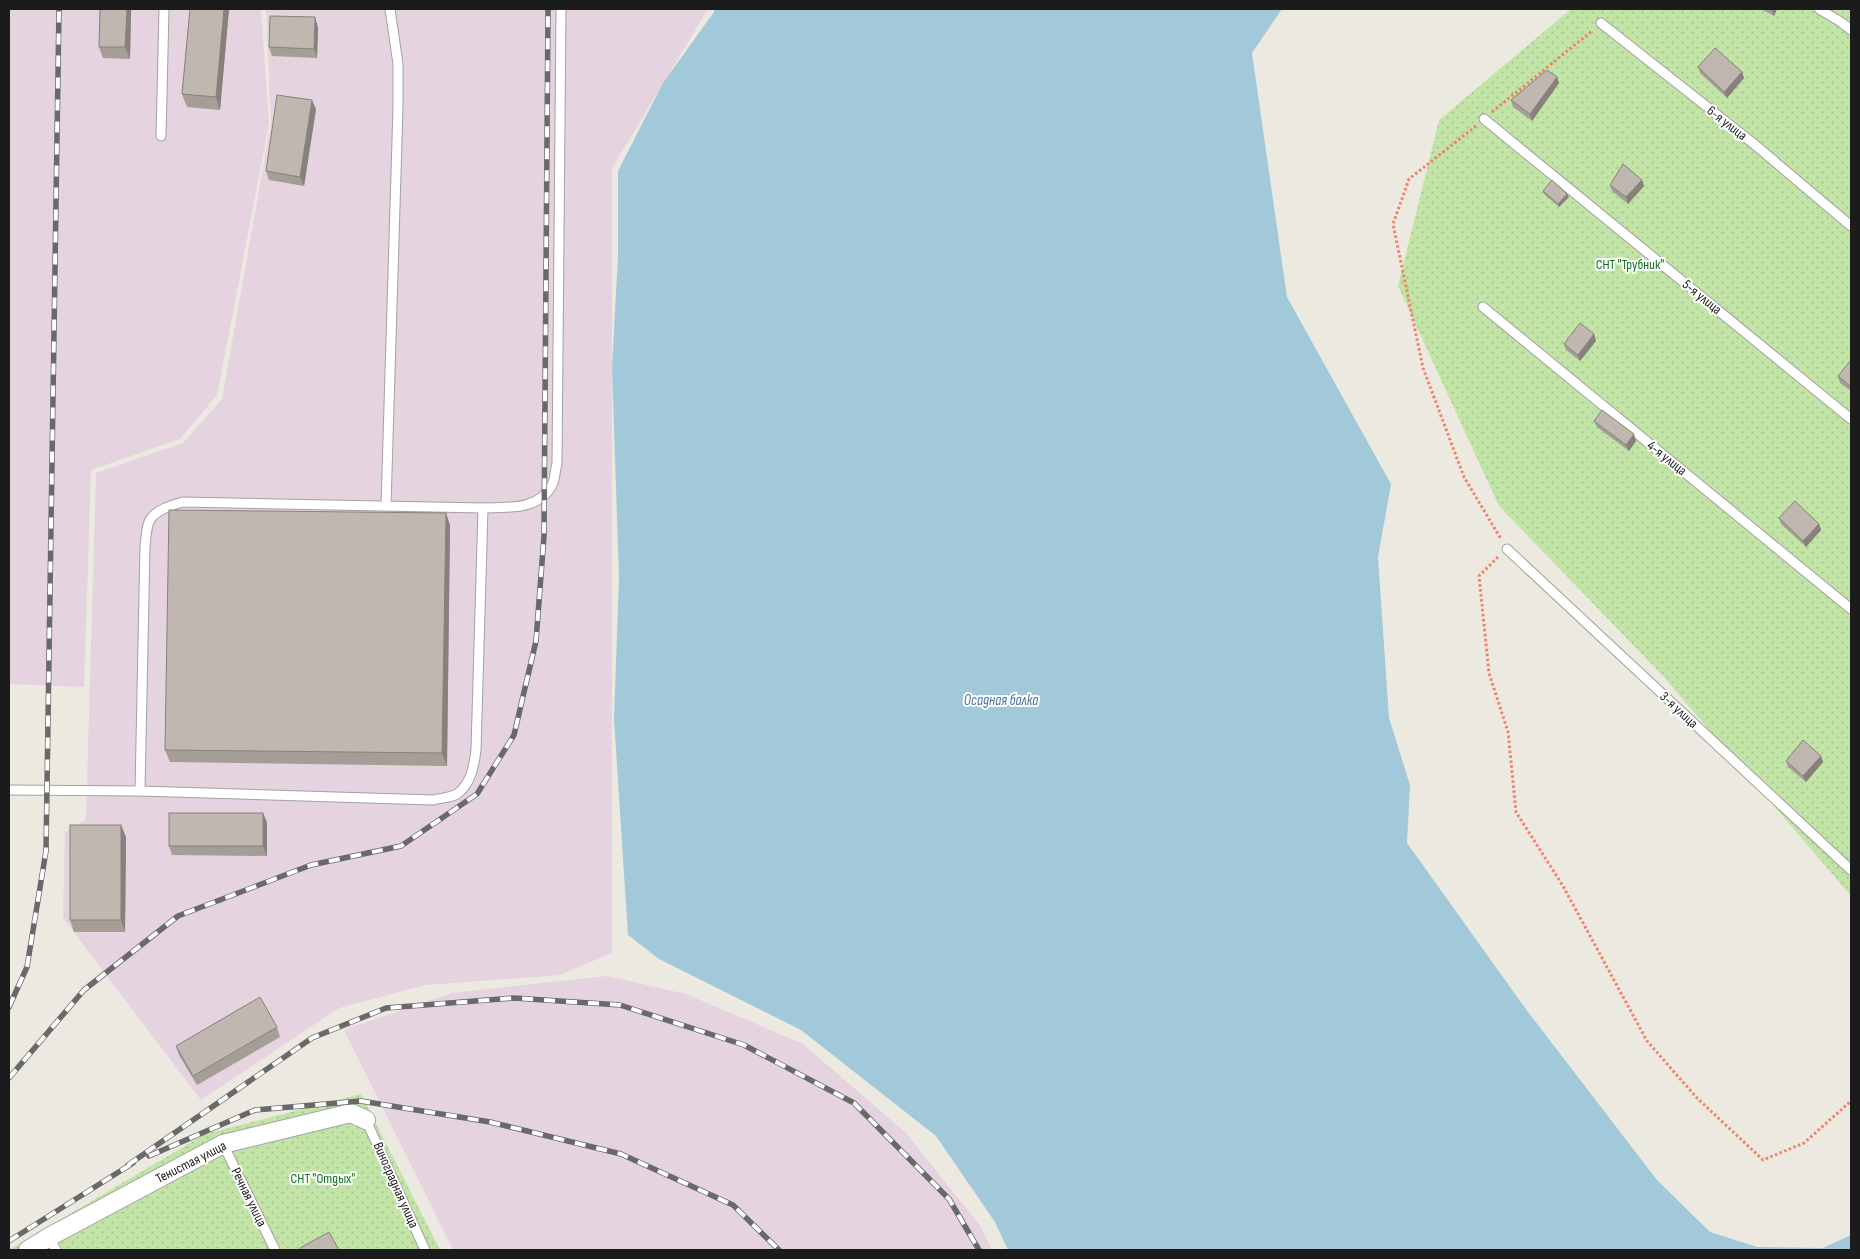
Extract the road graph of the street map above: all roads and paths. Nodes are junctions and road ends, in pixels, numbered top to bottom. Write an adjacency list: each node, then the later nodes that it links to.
1 (164, 9): 8 (lane)
2 (390, 9): 12 (lane)
3 (561, 9): 13 (lane)
4 (1819, 9): 6 (lane)
5 (1601, 23): 7 (path); 9 (lane, 6-я улица)
6 (1851, 30)
7 (1484, 119): 11 (lane, 5-я улица); 14 (path)
8 (161, 136)
9 (1851, 226)
10 (1483, 306): 15 (lane, 4-я улица)
11 (1851, 419)
12 (386, 506): 13 (lane); 17 (lane)
13 (483, 508): 17 (lane)
14 (1507, 549): 18 (lane, 3-я улица); 19 (path)
15 (1851, 609)
16 (9, 790): 17 (lane)
17 (140, 791)
18 (1851, 870)
19 (1851, 1101)
20 (366, 1120): 21 (street, Тенистая улица); 25 (lane, Виноградная улица)
21 (223, 1144): 22 (street, Тенистая улица); 24 (lane, Речная улица)
22 (53, 1244): 23 (street, Тенистая улица)
23 (28, 1250)
24 (274, 1250)
25 (425, 1250)

